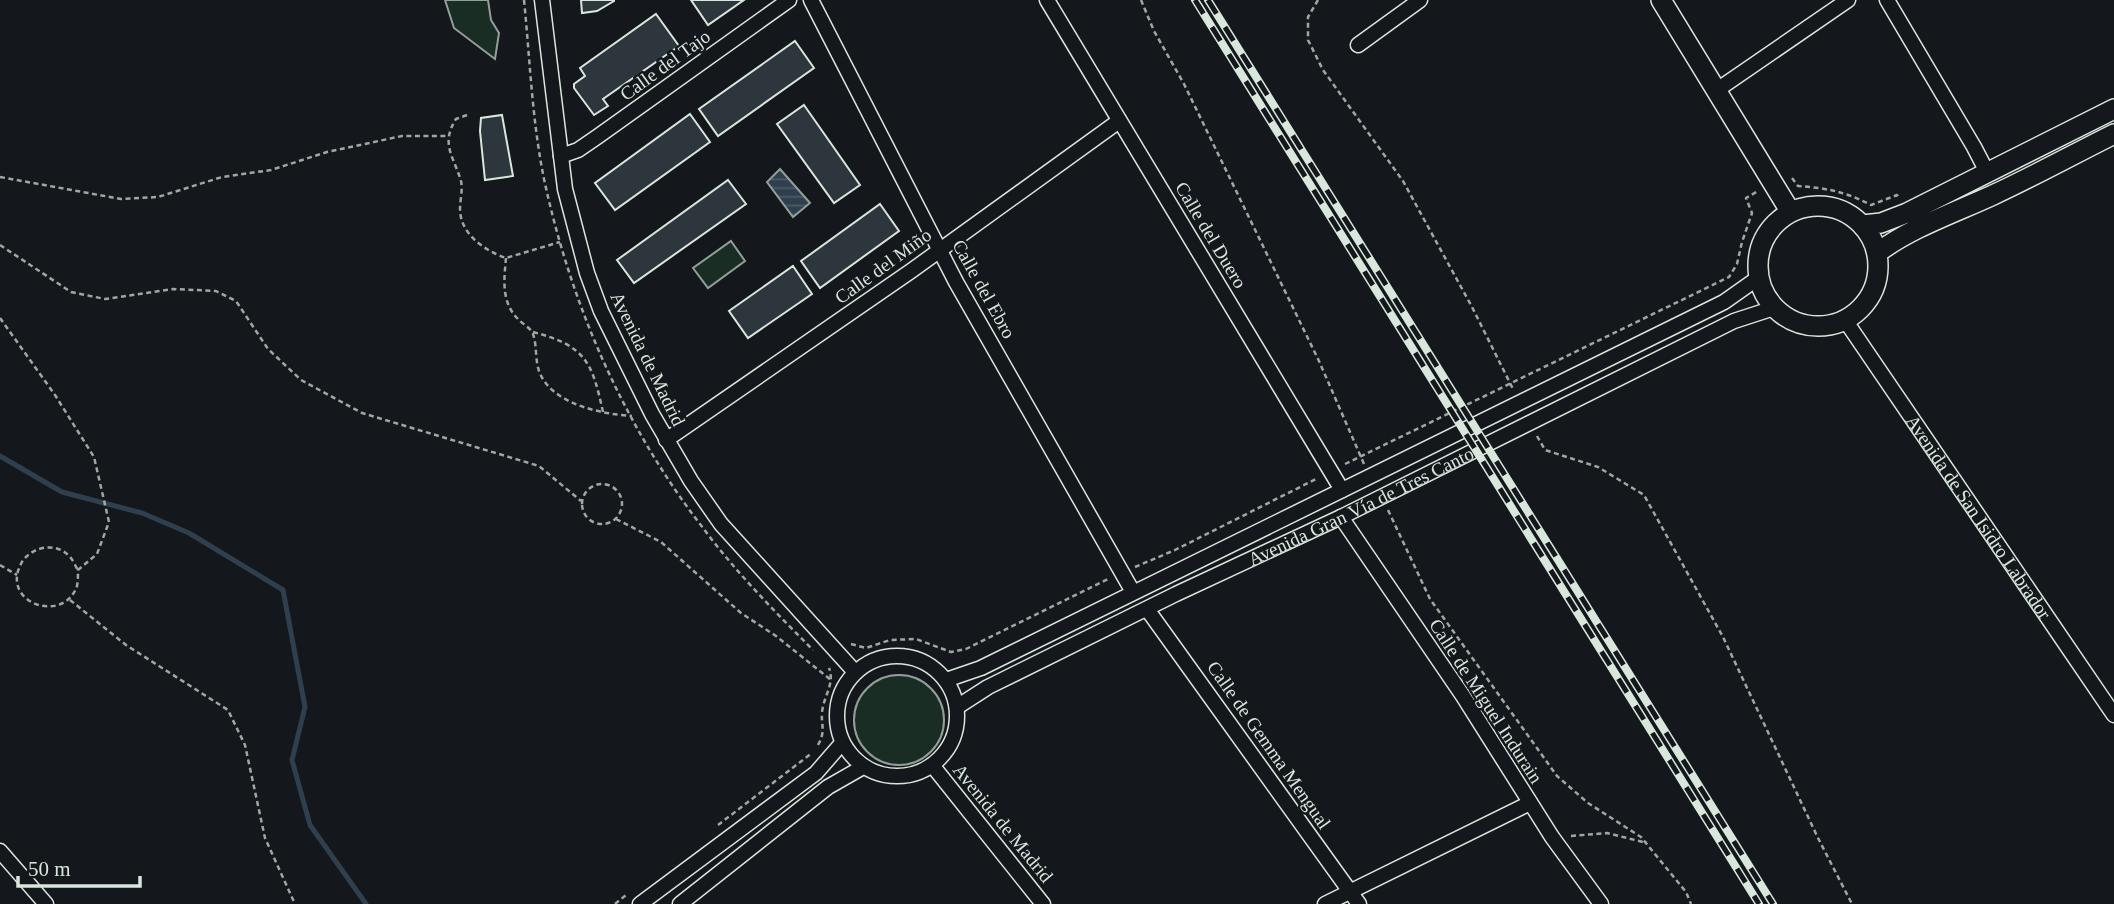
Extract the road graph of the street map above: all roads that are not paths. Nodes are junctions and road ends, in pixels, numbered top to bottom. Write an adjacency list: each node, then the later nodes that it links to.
1 (542, 0): 14 (street, Avenida de Madrid)
2 (789, 0): 14 (street, Calle del Tajo)
3 (811, 0): 18 (street, Calle del Ebro)
4 (1046, 0): 12 (street, Calle del Duero)
5 (1420, 0): 9 (street)
6 (1661, 0): 10 (street)
7 (1848, 0): 10 (street)
8 (1887, 0): 15 (street)
9 (1358, 45)
10 (1717, 90): 16 (street)
11 (2114, 108): 15 (street)
12 (1119, 121): 18 (street, Calle del Miño); 24 (street, Calle del Duero)
13 (2114, 134): 19 (street)
14 (561, 156): 23 (street, Avenida de Madrid)
15 (1987, 172): 17 (street)
16 (1790, 211): 17 (street); 20 (street)
17 (1863, 225): 19 (street)
18 (939, 249): 23 (street, Calle del Miño); 26 (street, Calle del Ebro)
19 (1877, 253): 22 (street)
20 (1758, 278): 21 (street); 24 (street, Avenida Gran Vía de Tres Cantos)
21 (1774, 308): 22 (street); 25 (street, Avenida Gran Vía de Tres Cantos)
22 (1845, 320): 31 (street, Avenida de San Isidro Labrador)
23 (666, 440): 28 (street, Avenida de Madrid)
24 (1342, 490): 26 (street, Avenida Gran Vía de Tres Cantos)
25 (1341, 517): 27 (street, Avenida Gran Vía de Tres Cantos); 35 (street, Calle de Miguel Indurain)
26 (1133, 592): 29 (street, Avenida Gran Vía de Tres Cantos)
27 (1147, 609): 30 (street, Avenida Gran Vía de Tres Cantos); 37 (street, Calle de Gemma Mengual)
28 (855, 672): 29 (street); 32 (street)
29 (946, 680): 30 (street)
30 (957, 707): 33 (street)
31 (2114, 715)
32 (842, 743): 34 (street); 39 (street)
33 (932, 765): 34 (street); 41 (street, Avenida de Madrid)
34 (863, 767): 40 (street)
35 (1530, 803): 37 (street); 43 (street, Calle de Miguel Indurain)
36 (1, 853): 38 (street)
37 (1354, 898): 42 (street)
38 (46, 904)
39 (640, 904)
40 (680, 904)
41 (1043, 904)
42 (1325, 904)
43 (1601, 904)

